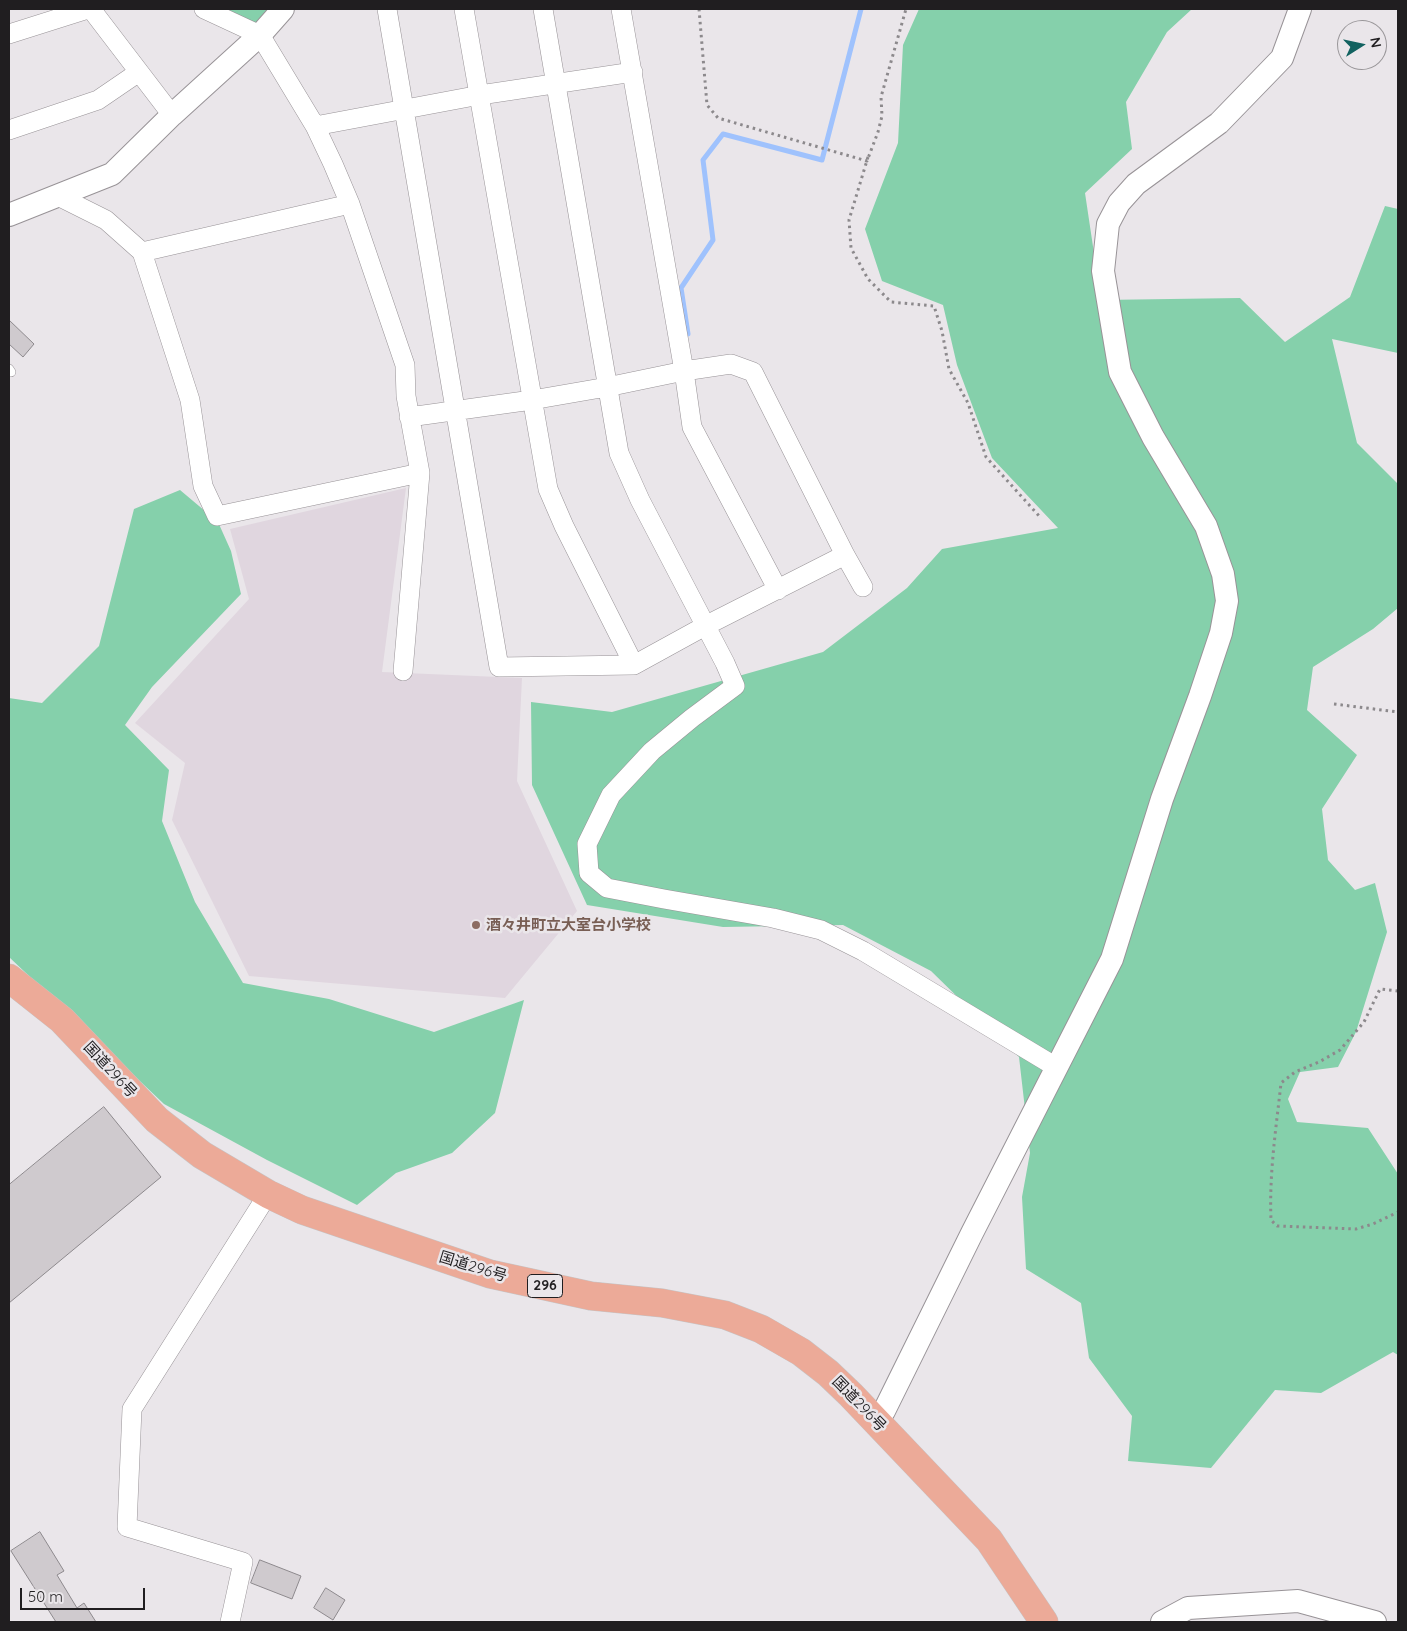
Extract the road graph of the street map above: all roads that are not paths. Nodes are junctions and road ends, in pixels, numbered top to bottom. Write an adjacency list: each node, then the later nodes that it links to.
1 (89, 9): 9 (street); 11 (street)
2 (204, 9): 10 (street)
3 (283, 9): 10 (street)
4 (387, 9): 15 (street)
5 (464, 9): 14 (street)
6 (543, 9): 13 (street)
7 (621, 9): 12 (street)
8 (1300, 9): 36 (street)
9 (9, 34)
10 (260, 35): 16 (street); 17 (street)
11 (139, 72): 16 (street); 18 (street)
12 (633, 72): 13 (street); 23 (street)
13 (556, 83): 14 (street); 24 (street)
14 (480, 95): 15 (street); 25 (street)
15 (404, 108): 17 (street); 26 (street)
16 (172, 115): 19 (street)
17 (315, 126): 20 (street)
18 (9, 130)
19 (58, 196): 21 (street); 22 (street)
20 (350, 204): 22 (street); 27 (street)
21 (9, 215)
22 (142, 252): 28 (street)
23 (684, 371): 24 (street); 29 (street); 31 (street)
24 (607, 387): 25 (street); 32 (street)
25 (532, 400): 26 (street); 33 (street)
26 (456, 411): 27 (street); 33 (street)
27 (409, 417): 28 (street)
28 (420, 474): 34 (street)
29 (845, 556): 30 (street); 31 (street)
30 (863, 587)
31 (778, 590): 32 (street)
32 (705, 626): 33 (street); 36 (street)
33 (634, 665)
34 (403, 671)
35 (9, 978): 37 (highway, 国道296号 / 296)
36 (1056, 1067): 38 (street)
37 (268, 1194): 38 (highway, 国道296号 / 296); 39 (street)
38 (875, 1422): 40 (highway, 国道296号 / 296)
39 (230, 1622)
40 (1044, 1622)
41 (1162, 1622): 42 (street)
42 (1375, 1622)

